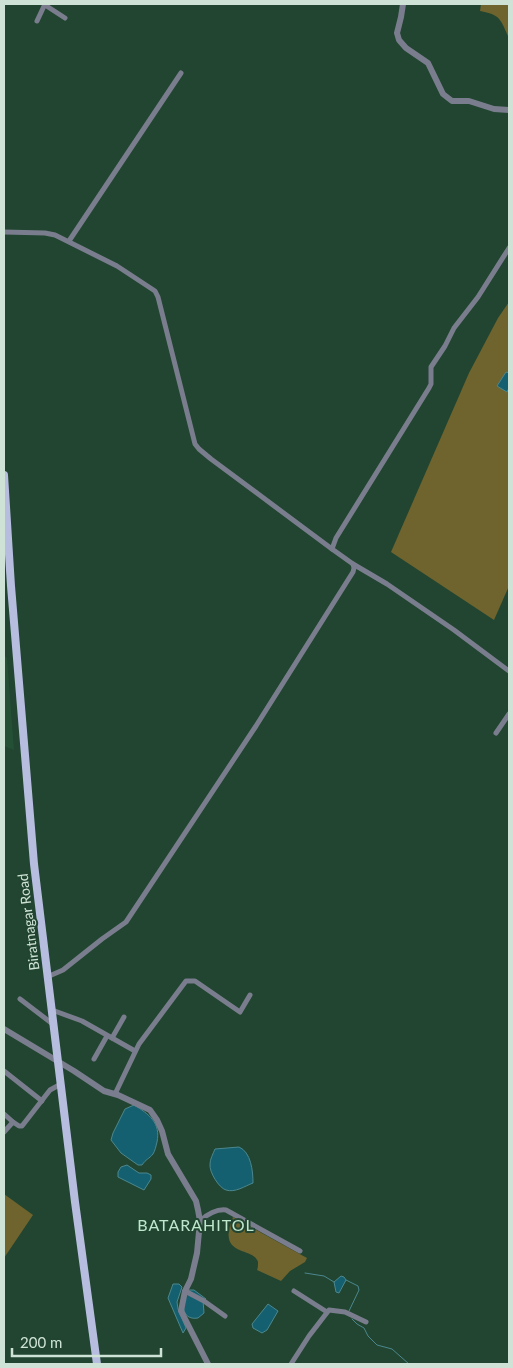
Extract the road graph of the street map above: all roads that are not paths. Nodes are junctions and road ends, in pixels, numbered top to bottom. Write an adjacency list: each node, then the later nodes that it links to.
1 (45, 4): 3 (street); 4 (street)
2 (402, 4): 6 (street)
3 (65, 18)
4 (36, 21)
5 (181, 73): 8 (street)
6 (509, 110)
7 (4, 232): 8 (street)
8 (69, 241): 11 (street)
9 (509, 248): 11 (street)
10 (4, 475): 13 (main road, Biratnagar Road)
11 (332, 549): 12 (street)
12 (353, 564): 14 (street); 17 (street)
13 (7, 588): 17 (main road, Biratnagar Road)
14 (509, 671)
15 (509, 714): 16 (street)
16 (496, 733)
17 (48, 977): 20 (main road, Biratnagar Road)
18 (250, 995): 25 (street)
19 (20, 999): 22 (street)
20 (52, 1010): 22 (main road, Biratnagar Road); 24 (street)
21 (124, 1017): 24 (street)
22 (54, 1026): 27 (main road, Biratnagar Road)
23 (4, 1029): 27 (street)
24 (109, 1037): 25 (street); 26 (street)
25 (135, 1051): 30 (street)
26 (94, 1059)
27 (58, 1062): 29 (main road, Biratnagar Road); 30 (street)
28 (4, 1071): 31 (street)
29 (61, 1084): 31 (street); 42 (main road, Biratnagar Road)
30 (114, 1094): 35 (street)
31 (42, 1101): 33 (street)
32 (4, 1114): 33 (street)
33 (13, 1122): 34 (street)
34 (4, 1132)
35 (200, 1221): 36 (street); 37 (street)
36 (300, 1251)
37 (185, 1291): 40 (street); 43 (street)
38 (294, 1291): 39 (street)
39 (327, 1312): 41 (street); 44 (street)
40 (225, 1316)
41 (366, 1322)
42 (98, 1364)
43 (208, 1364)
44 (291, 1364)

